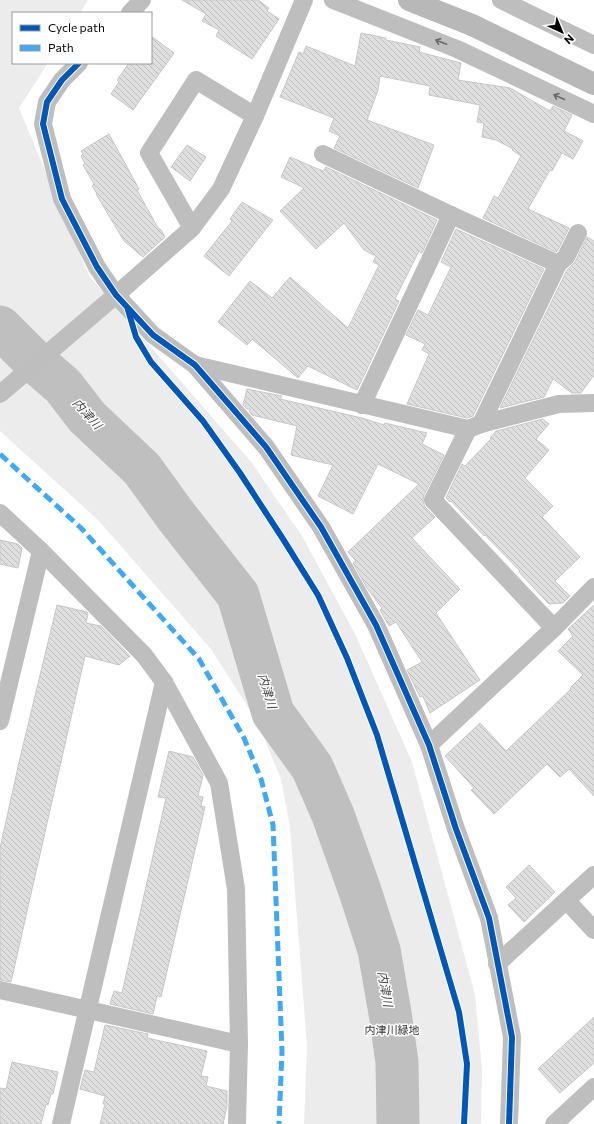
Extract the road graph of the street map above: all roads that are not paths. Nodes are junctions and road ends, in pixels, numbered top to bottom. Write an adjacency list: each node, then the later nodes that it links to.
1 (142, 0): 6 (street)
2 (304, 0): 11 (street)
3 (333, 0): 10 (street, one-way to 3)
4 (409, 0): 9 (main road)
5 (501, 0): 7 (street)
6 (131, 12)
7 (594, 46)
8 (78, 64): 17 (street)
9 (594, 84)
10 (594, 114)
11 (255, 116): 14 (street); 14 (street)
12 (324, 154): 13 (street)
13 (451, 215): 16 (street); 21 (street)
14 (192, 228): 17 (street)
15 (578, 233): 16 (street)
16 (558, 264): 22 (street)
17 (110, 300): 18 (street); 19 (street)
18 (195, 365): 21 (street); 29 (street)
19 (0, 394)
20 (594, 404): 22 (street)
21 (362, 405): 22 (street)
22 (474, 427): 26 (street)
23 (0, 514): 24 (street)
24 (41, 551): 27 (street); 28 (street)
25 (594, 587): 26 (street)
26 (554, 628): 29 (street)
27 (164, 682): 35 (street); 36 (street)
28 (0, 721)
29 (429, 745): 33 (street)
30 (594, 875): 31 (street)
31 (567, 901): 32 (street); 33 (street)
32 (594, 930)
33 (497, 964): 40 (street)
34 (0, 990): 35 (street)
35 (87, 1010): 36 (street); 38 (street)
36 (239, 1044): 39 (street)
37 (594, 1087): 41 (street)
38 (61, 1124)
39 (237, 1124)
40 (509, 1124)
41 (554, 1124)

